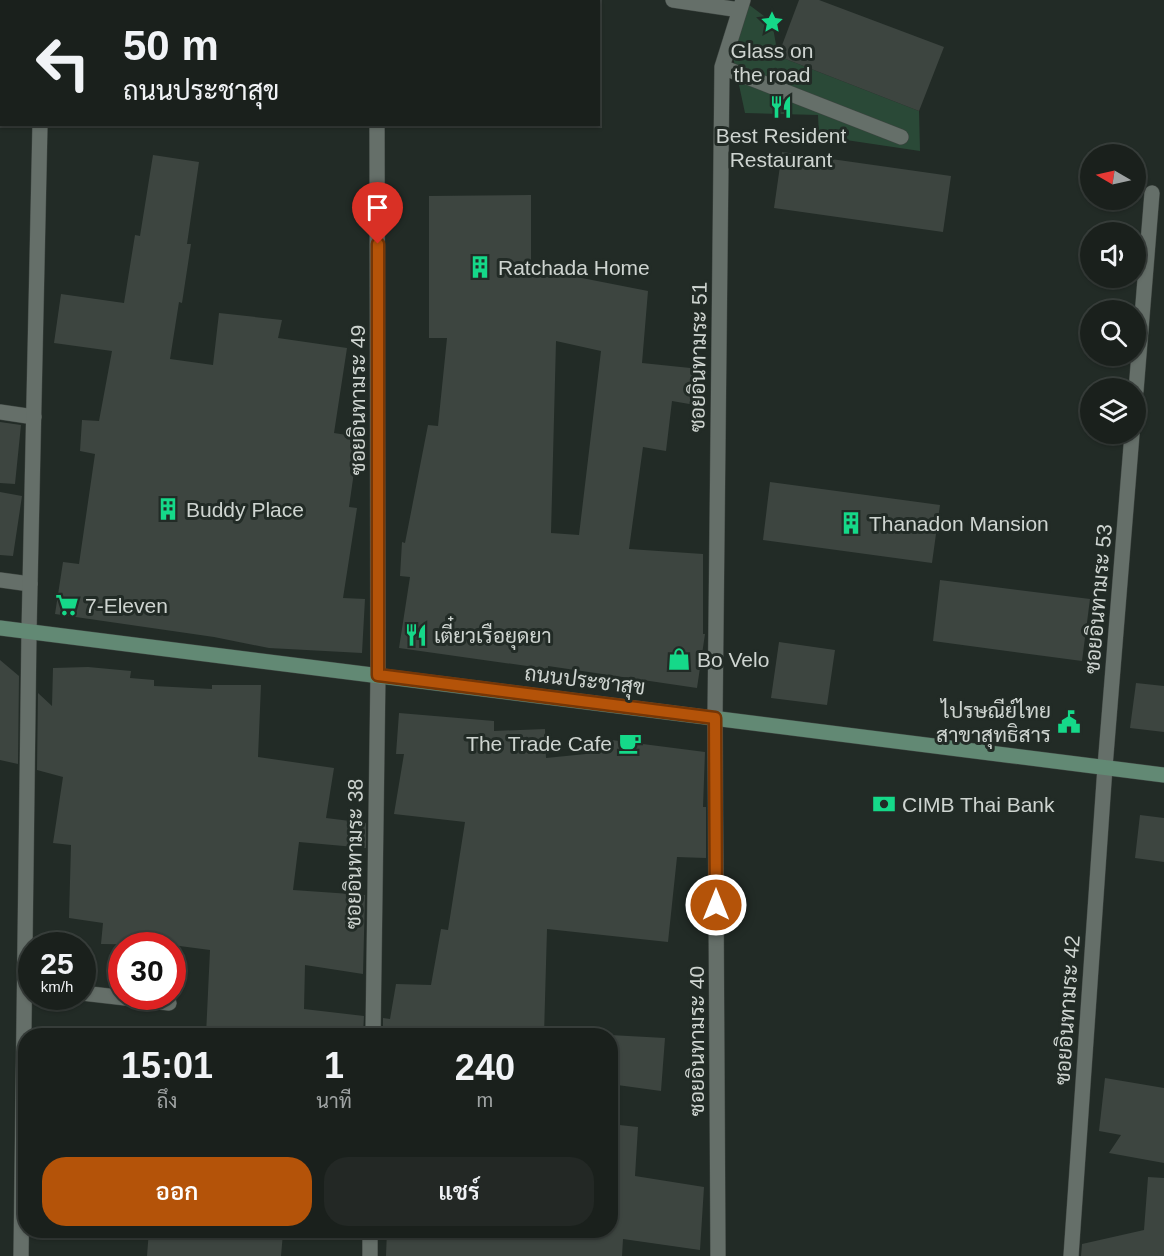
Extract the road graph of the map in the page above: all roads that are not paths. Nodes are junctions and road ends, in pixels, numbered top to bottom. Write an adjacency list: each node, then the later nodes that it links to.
1 (673, 0): 2 (street)
2 (741, 5): 3 (street, ซอยอินทามระ 51)
3 (722, 68): 6 (street); 17 (street, ซอยอินทามระ 51)
4 (40, 126): 10 (street)
5 (377, 126): 16 (street, ซอยอินทามระ 49)
6 (901, 137)
7 (1152, 193): 8 (street)
8 (1137, 378)
9 (0, 412): 10 (street)
10 (34, 417): 13 (street)
11 (1131, 444): 18 (street, ซอยอินทามระ 53)
12 (0, 580): 13 (street)
13 (30, 584): 15 (street)
14 (0, 628): 15 (street, ถนนประชาสุข)
15 (29, 632): 16 (street, ถนนประชาสุข); 20 (street)
16 (378, 675): 17 (street, ถนนประชาสุข); 23 (street, ซอยอินทามระ 38)
17 (715, 718): 18 (street, ถนนประชาสุข); 28 (street, ซอยอินทามระ 40)
18 (1105, 767): 19 (street, ถนนประชาสุข); 29 (street, ซอยอินทามระ 42)
19 (1164, 776)
20 (28, 932)
21 (27, 1010): 22 (street)
22 (27, 1028)
23 (373, 1028)
24 (21, 1238): 26 (street)
25 (370, 1238): 27 (street)
26 (21, 1256)
27 (370, 1256)
28 (718, 1256)
29 (1071, 1256)

